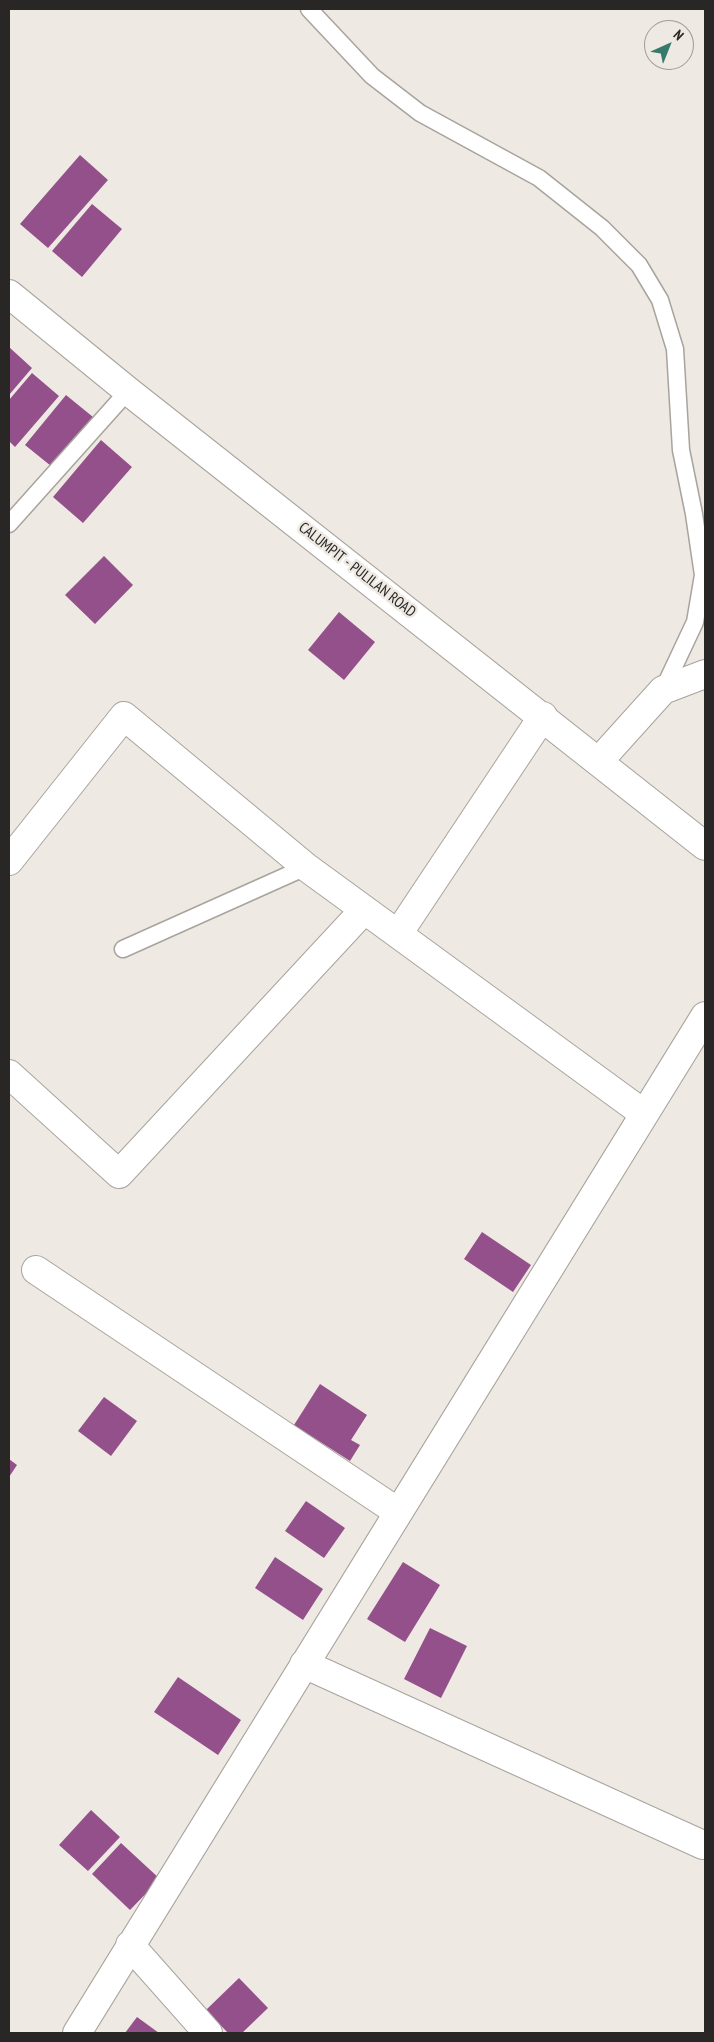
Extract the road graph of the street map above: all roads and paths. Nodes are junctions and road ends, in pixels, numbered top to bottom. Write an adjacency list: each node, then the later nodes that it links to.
1 (309, 9): 6 (lane)
2 (9, 294): 3 (street, CALUMPIT - PULILAN ROAD)
3 (128, 391): 4 (lane); 7 (street, CALUMPIT - PULILAN ROAD)
4 (9, 524)
5 (705, 674): 6 (street)
6 (663, 690): 8 (street)
7 (543, 716): 8 (street, CALUMPIT - PULILAN ROAD); 13 (street)
8 (599, 761): 9 (street, CALUMPIT - PULILAN ROAD)
9 (705, 846)
10 (9, 861): 11 (street)
11 (306, 867): 12 (street); 14 (lane)
12 (364, 910): 13 (street); 16 (street)
13 (398, 934): 17 (street)
14 (123, 949)
15 (705, 1016): 17 (street)
16 (9, 1074)
17 (643, 1113): 19 (street)
18 (36, 1270): 19 (street)
19 (398, 1512): 20 (street)
20 (304, 1664): 21 (street); 22 (street)
21 (703, 1845)
22 (130, 1945): 23 (street); 24 (street)
23 (77, 2033)
24 (208, 2033)

